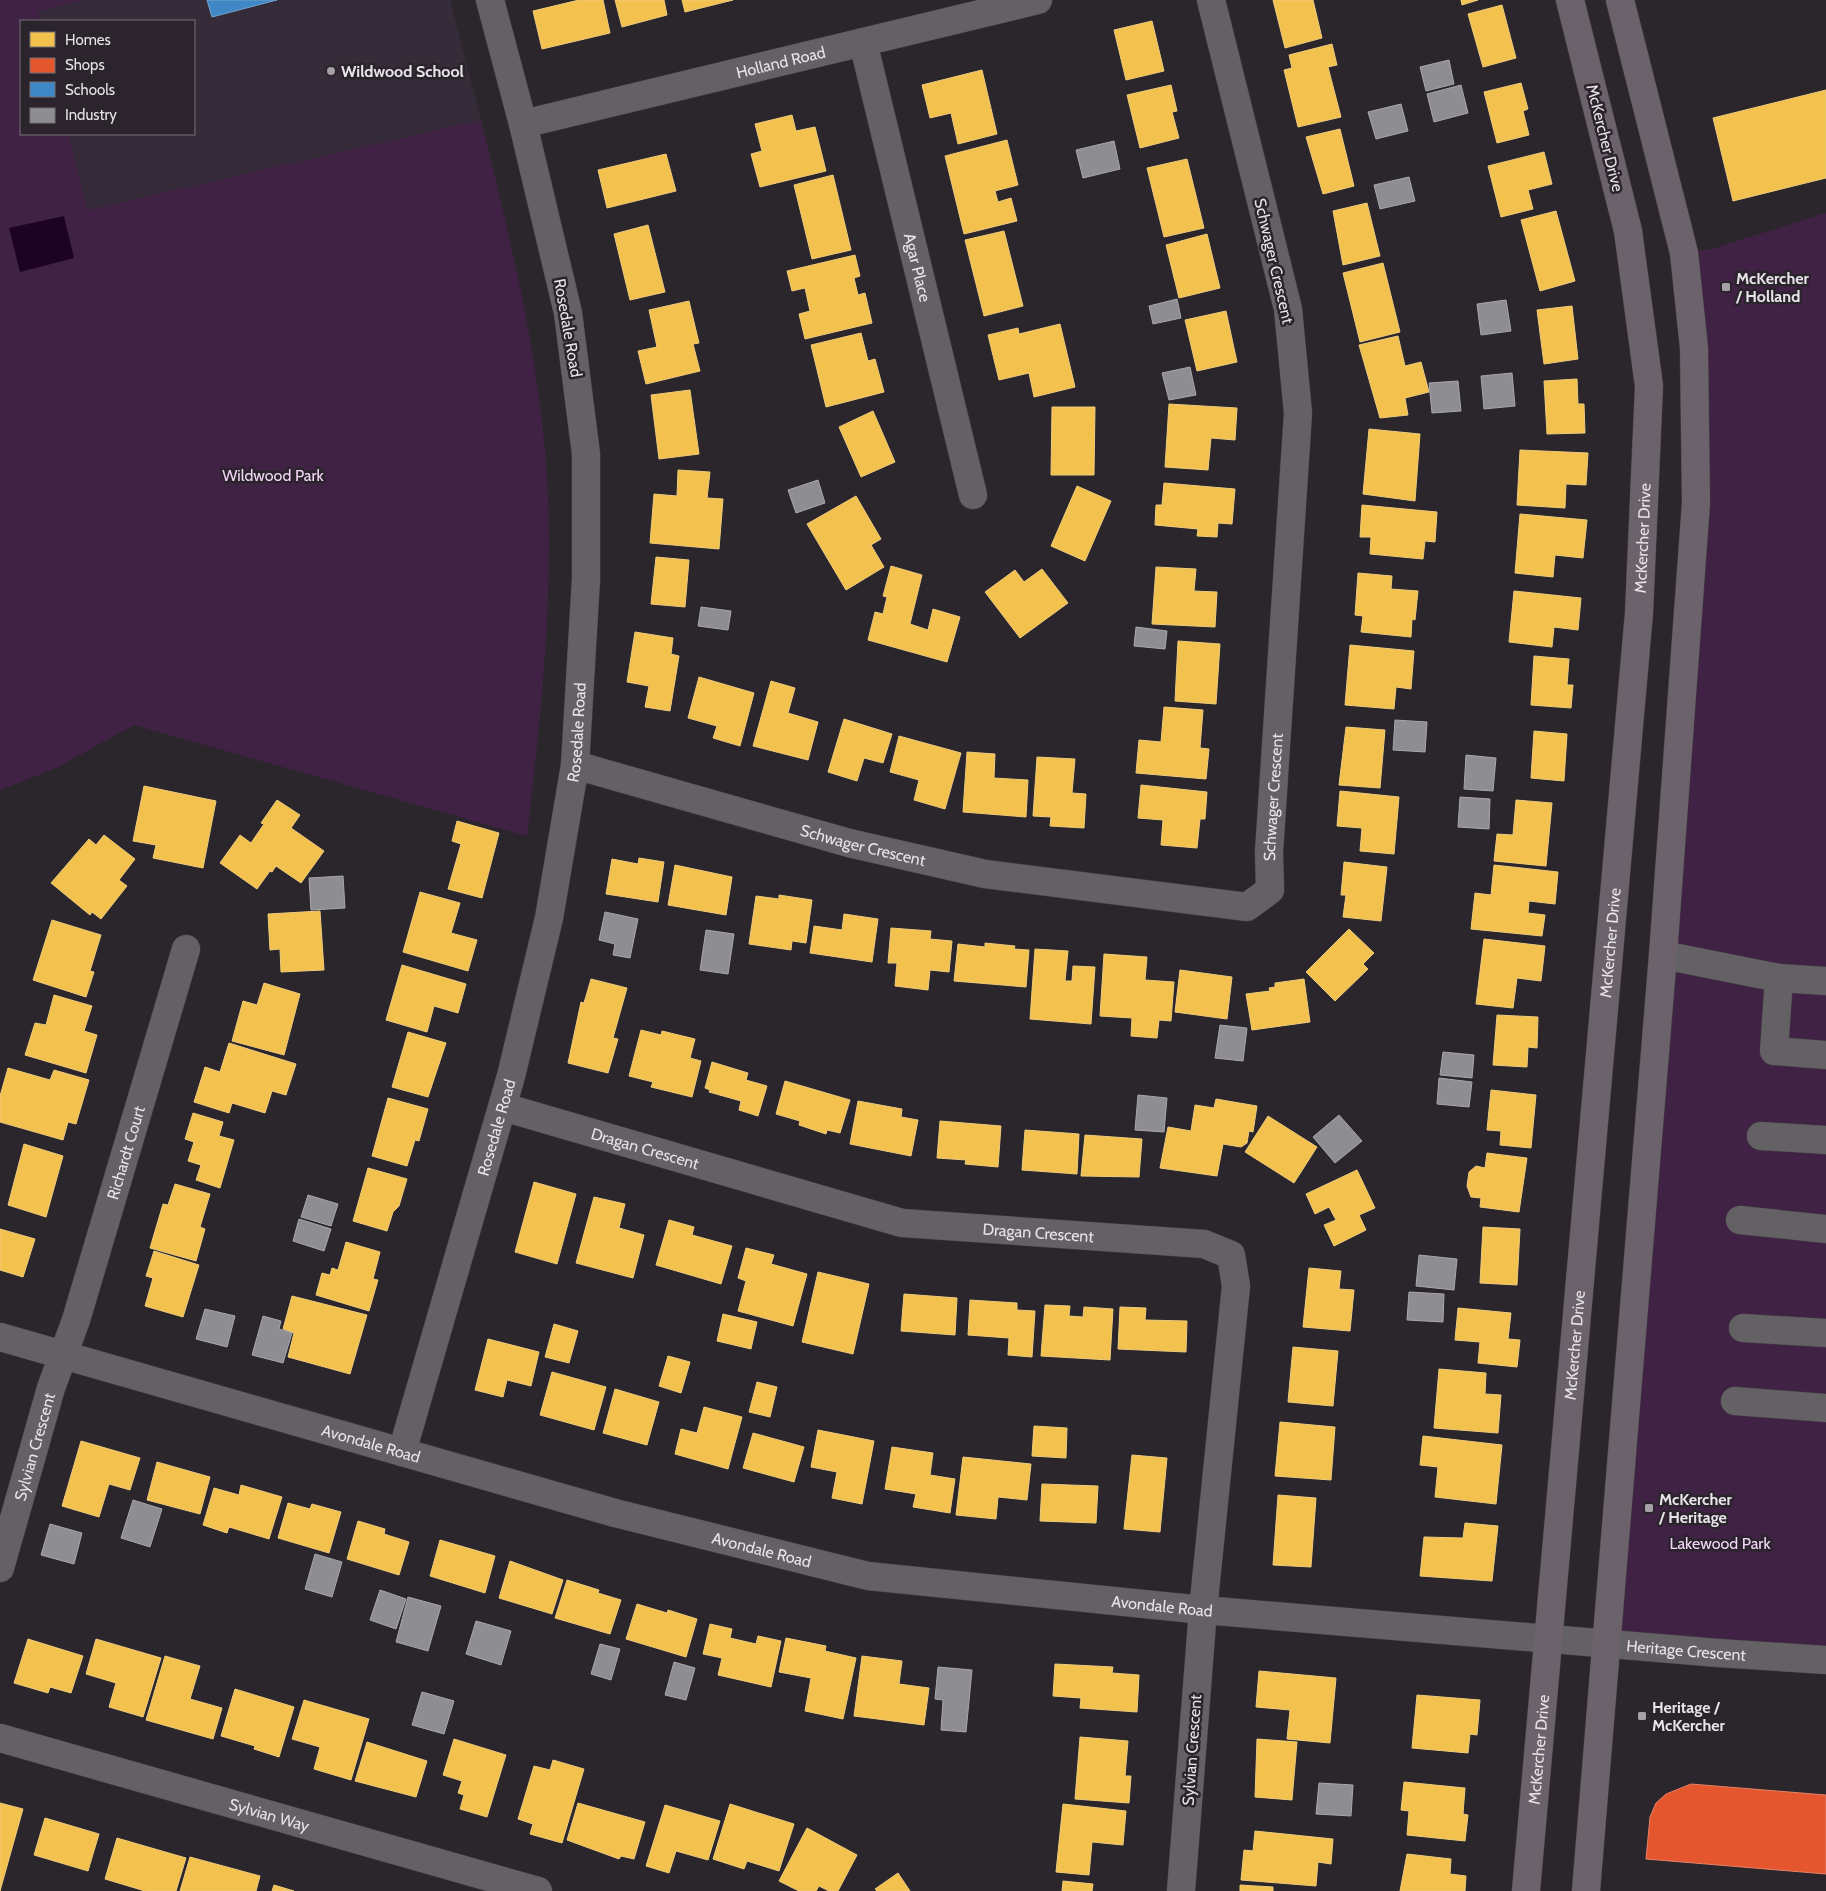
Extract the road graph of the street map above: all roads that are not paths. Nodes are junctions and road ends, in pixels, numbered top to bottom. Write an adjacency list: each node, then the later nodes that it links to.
1 (490, 0): 7 (street, Rosedale Road)
2 (1038, 0): 6 (street, Holland Road)
3 (1211, 0): 9 (street, Schwager Crescent)
4 (1570, 0): 29 (main road, McKercher Drive)
5 (1620, 0): 11 (main road)
6 (863, 42): 7 (street, Holland Road); 8 (street, Agar Place)
7 (523, 124): 9 (street, Rosedale Road)
8 (973, 495)
9 (576, 765): 15 (street, Rosedale Road)
10 (186, 949): 23 (street, Richardt Court)
11 (1663, 955): 12 (street); 30 (main road)
12 (1779, 978): 13 (street); 14 (street)
13 (1826, 981)
14 (1826, 1055)
15 (503, 1107): 26 (street, Rosedale Road); 28 (street, Dragan Crescent)
16 (1761, 1136): 17 (street)
17 (1826, 1140)
18 (1740, 1220): 19 (street)
19 (1826, 1229)
20 (1744, 1328): 21 (street)
21 (1826, 1333)
22 (0, 1337): 23 (street, Avondale Road)
23 (62, 1355): 26 (street, Avondale Road); 27 (street, Sylvian Crescent)
24 (1734, 1401): 25 (street)
25 (1826, 1408)
26 (402, 1452): 28 (street, Avondale Road)
27 (0, 1568)
28 (1203, 1610): 29 (street, Avondale Road); 34 (street, Sylvian Crescent)
29 (1547, 1637): 30 (street, Heritage Crescent); 35 (main road, McKercher Drive)
30 (1606, 1642): 31 (street, Heritage Crescent); 36 (main road)
31 (1826, 1660)
32 (0, 1738): 33 (street, Sylvian Way)
33 (538, 1891)
34 (1181, 1891)
35 (1526, 1891)
36 (1586, 1891)

